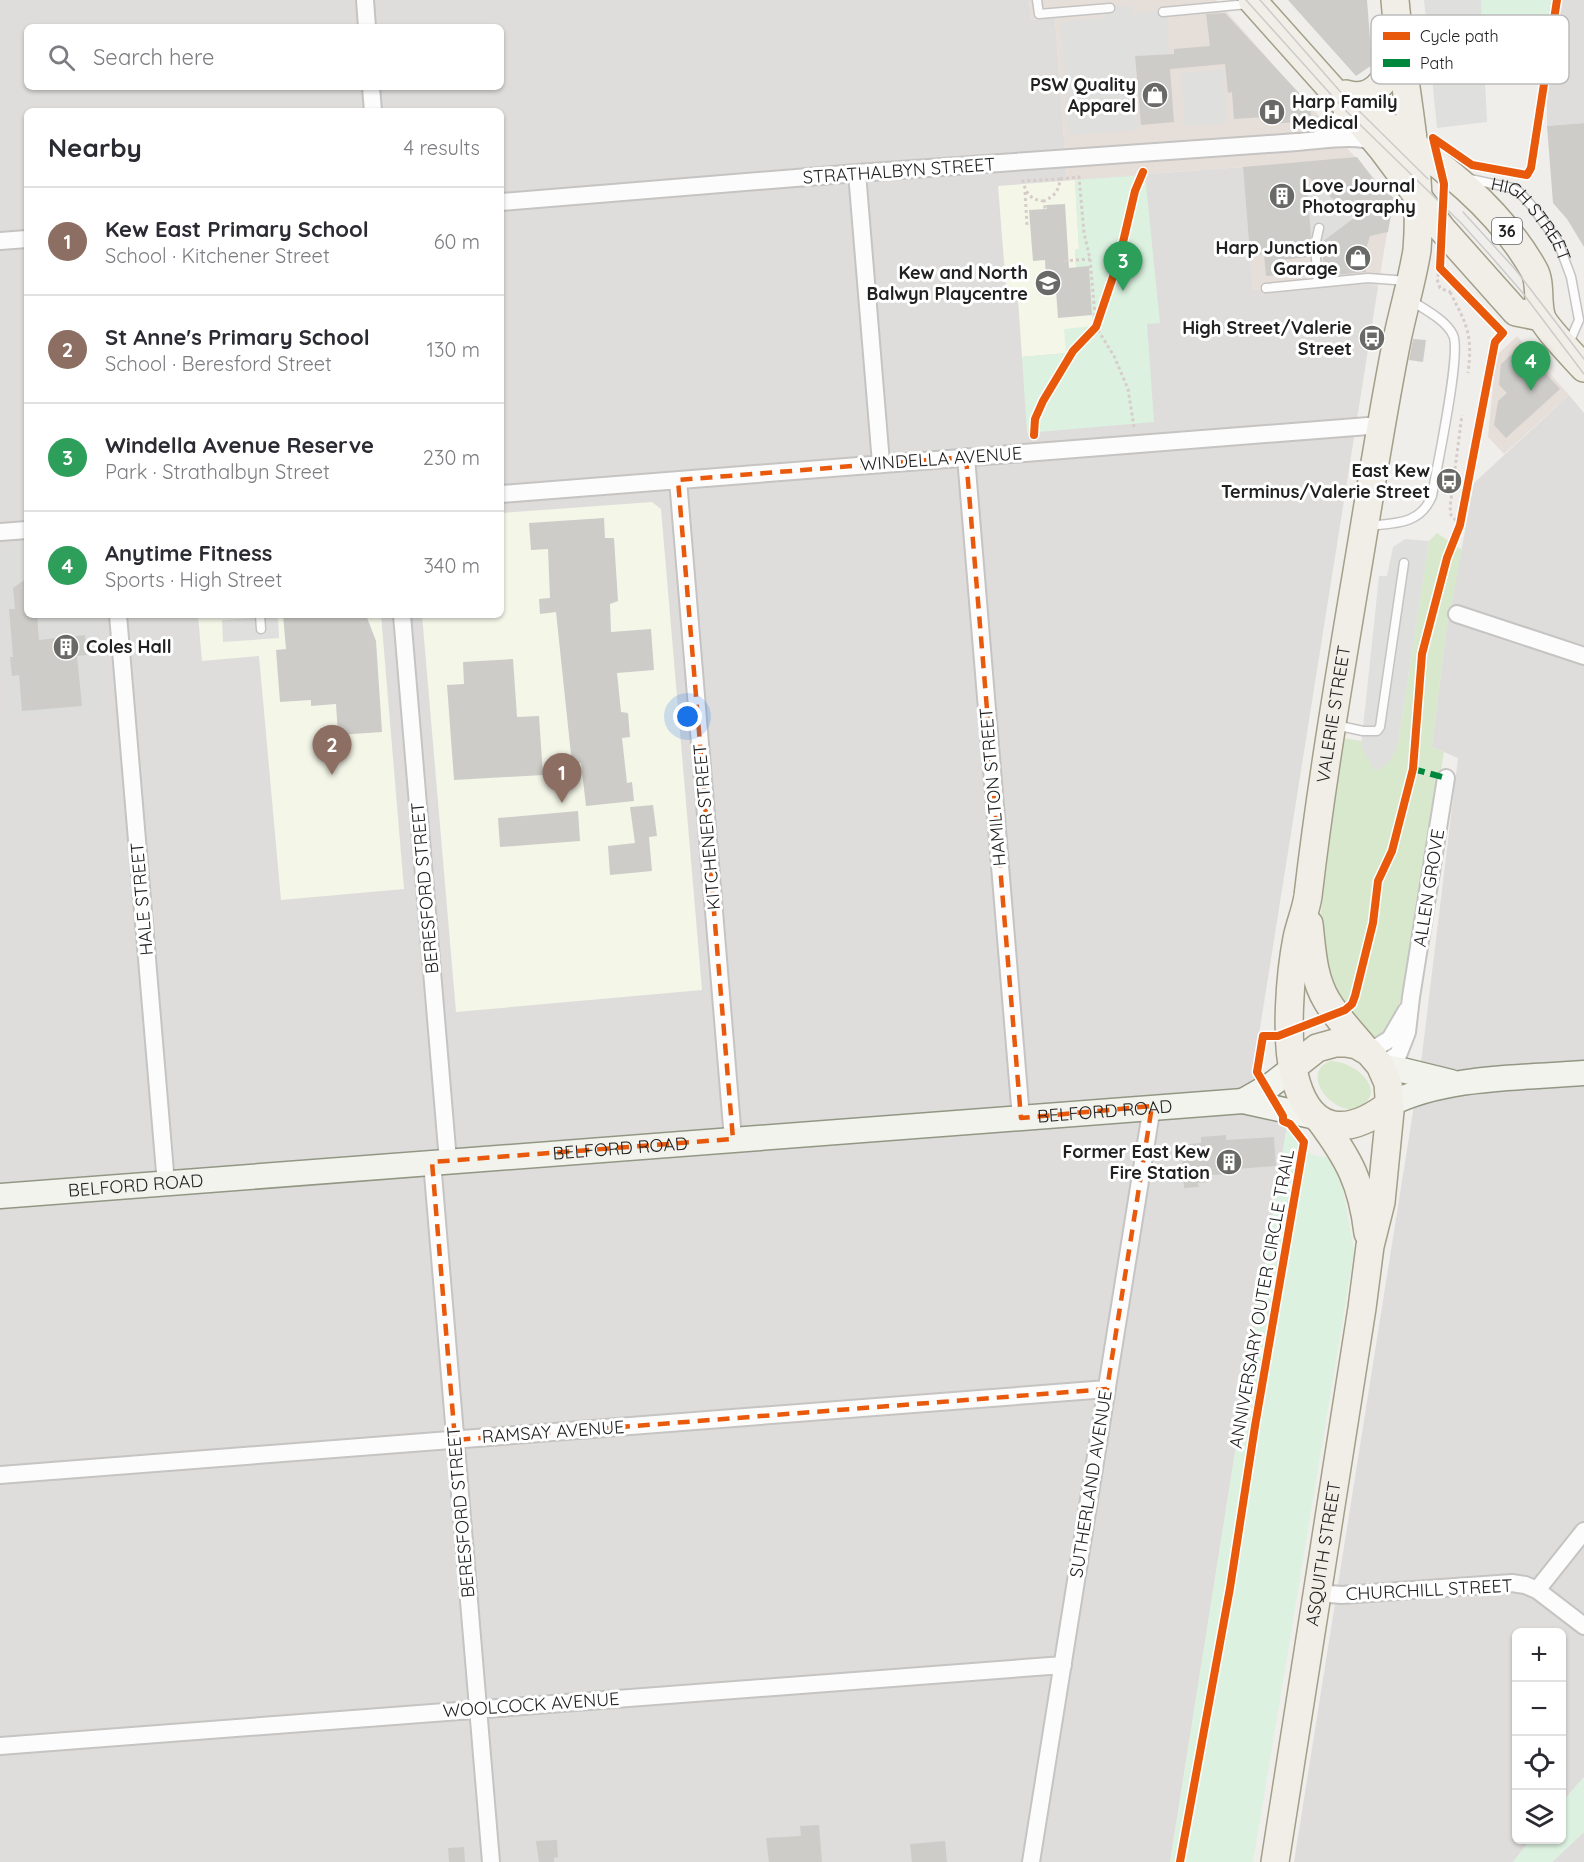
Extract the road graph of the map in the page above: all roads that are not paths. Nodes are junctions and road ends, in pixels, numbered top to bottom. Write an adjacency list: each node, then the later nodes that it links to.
1 (364, 0): 8 (street)
2 (1037, 0): 5 (lane)
3 (1395, 0): 7 (main road, VALERIE STREET)
4 (1253, 2): 6 (lane); 12 (main road, HIGH STREET / 36)
5 (1110, 8)
6 (1163, 12)
7 (1396, 15)
8 (367, 24)
9 (1381, 84): 12 (main road)
10 (1404, 84): 16 (main road, VALERIE STREET)
11 (371, 90): 13 (street)
12 (1345, 98): 14 (street, STRATHALBYN STREET); 15 (main road, HIGH STREET / 36); 16 (main road, HIGH STREET / 36)
13 (373, 108)
14 (1297, 142): 15 (street, STRATHALBYN STREET); 18 (street, STRATHALBYN STREET)
15 (1378, 144): 19 (main road, HIGH STREET / 36)
16 (1413, 145): 17 (main road, HIGH STREET / 36); 19 (main road, VALERIE STREET)
17 (1439, 164): 27 (main road, HIGH STREET / 36); 28 (lane, HIGH STREET)
18 (858, 173): 20 (street, STRATHALBYN STREET); 32 (street)
19 (1418, 198): 26 (main road, VALERIE STREET); 27 (main road, HIGH STREET / 36)
20 (504, 202)
21 (1319, 228): 24 (lane)
22 (24, 239): 23 (street)
23 (0, 241)
24 (1318, 282): 25 (lane); 26 (lane)
25 (1266, 288)
26 (1410, 290): 30 (main road, VALERIE STREET); 35 (lane)
27 (1541, 317): 28 (main road)
28 (1567, 348): 29 (main road)
29 (1584, 368)
30 (1382, 425): 31 (street, WINDELLA AVENUE); 35 (main road, VALERIE STREET)
31 (966, 457): 32 (street, WINDELLA AVENUE); 55 (street, HAMILTON STREET)
32 (881, 463): 33 (street, WINDELLA AVENUE)
33 (678, 480): 34 (street, WINDELLA AVENUE); 57 (street, KITCHENER STREET)
34 (504, 494)
35 (1364, 527): 45 (main road, VALERIE STREET)
36 (24, 530): 37 (street)
37 (0, 532)
38 (1404, 563): 45 (lane)
39 (1457, 614): 44 (street)
40 (118, 618): 59 (street, HALE STREET)
41 (260, 618): 43 (lane)
42 (402, 618): 58 (street, BERESFORD STREET)
43 (261, 629)
44 (1584, 656)
45 (1332, 724): 47 (main road, VALERIE STREET)
46 (1446, 778): 48 (street, ALLEN GROVE)
47 (1307, 902): 48 (main road, VALERIE STREET); 49 (main road, VALERIE STREET)
48 (1373, 1058): 49 (main road); 51 (street); 53 (main road)
49 (1293, 1068): 52 (street, BELFORD ROAD); 56 (main road)
50 (1584, 1073): 51 (street)
51 (1462, 1083): 53 (street)
52 (1243, 1101): 54 (street, BELFORD ROAD); 56 (street, BELFORD ROAD)
53 (1390, 1104): 56 (main road); 61 (main road, ASQUITH STREET)
54 (1152, 1106): 55 (street, BELFORD ROAD); 62 (street, SUTHERLAND AVENUE)
55 (1021, 1118): 57 (street, BELFORD ROAD)
56 (1318, 1118): 61 (main road, ASQUITH STREET)
57 (734, 1139): 58 (street, BELFORD ROAD)
58 (440, 1162): 59 (street, BELFORD ROAD); 63 (street, BERESFORD STREET)
59 (166, 1184): 60 (street, BELFORD ROAD)
60 (0, 1196)
61 (1370, 1246): 67 (main road, ASQUITH STREET)
62 (1107, 1389): 63 (street, RAMSAY AVENUE); 69 (street, SUTHERLAND AVENUE)
63 (455, 1440): 64 (street, RAMSAY AVENUE); 70 (street, BERESFORD STREET)
64 (0, 1475)
65 (1584, 1531): 66 (street, CHURCHILL STREET)
66 (1537, 1590): 67 (street, CHURCHILL STREET); 68 (street)
67 (1317, 1593): 74 (main road, ASQUITH STREET)
68 (1584, 1626)
69 (1063, 1665): 70 (street, WOOLCOCK AVENUE); 73 (street, SUTHERLAND AVENUE)
70 (478, 1710): 71 (street, WOOLCOCK AVENUE); 72 (street, BERESFORD STREET)
71 (0, 1746)
72 (491, 1862)
73 (1031, 1862)
74 (1275, 1862)

